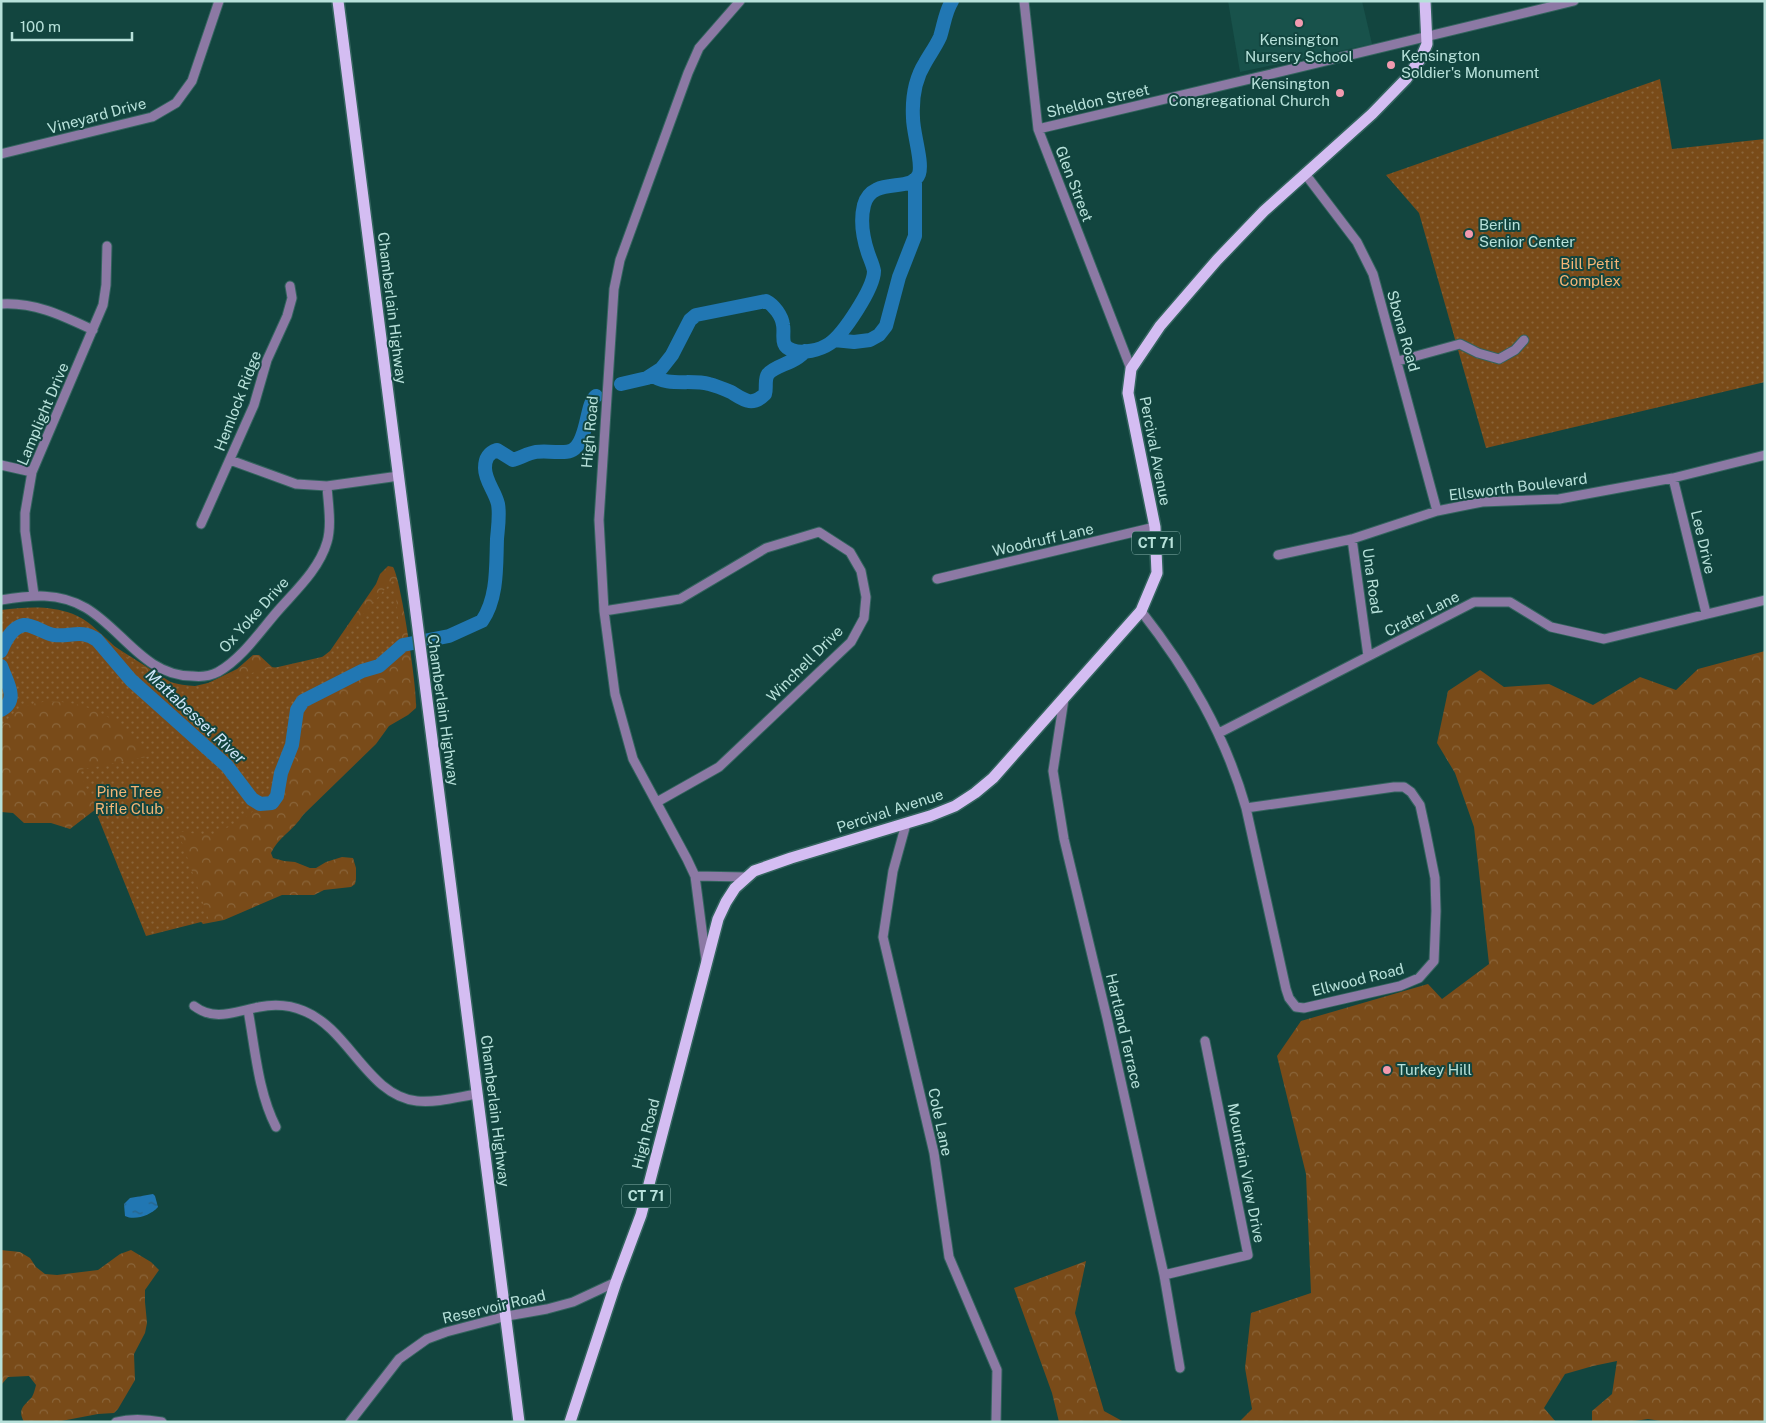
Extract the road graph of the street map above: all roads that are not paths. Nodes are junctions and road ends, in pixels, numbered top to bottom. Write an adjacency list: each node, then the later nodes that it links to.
1 (219, 1): 9 (street, Vineyard Drive)
2 (338, 1): 22 (main road, Chamberlain Highway)
3 (740, 1): 35 (street, High Road)
4 (1024, 1): 8 (street, Glen Street)
5 (1425, 1): 7 (main road, Percival Avenue / CT 71)
6 (1574, 1): 7 (street, Sheldon Street)
7 (1428, 37): 8 (street, Sheldon Street); 10 (main road, Percival Avenue / CT 71)
8 (1038, 129): 17 (street, Glen Street)
9 (1, 154)
10 (1306, 175): 16 (street, Sbona Road); 17 (main road, Percival Avenue / CT 71)
11 (107, 246): 14 (street, Lamplight Drive)
12 (290, 286): 19 (street, Hemlock Ridge)
13 (1, 304): 14 (street)
14 (93, 330): 21 (street, Lamplight Drive)
15 (1524, 340): 16 (street)
16 (1398, 361): 25 (street, Sbona Road)
17 (1131, 369): 27 (main road, Percival Avenue / CT 71)
18 (1765, 455): 23 (street, Ellsworth Boulevard)
19 (230, 460): 24 (street); 26 (street, Hemlock Ridge)
20 (1, 465): 21 (street)
21 (32, 472): 31 (street, Lamplight Drive)
22 (398, 476): 24 (street); 49 (main road, Chamberlain Highway)
23 (1673, 478): 25 (street, Ellsworth Boulevard); 36 (street, Lee Drive)
24 (328, 486): 31 (street, Ox Yoke Drive)
25 (1437, 511): 28 (street, Ellsworth Boulevard)
26 (201, 524)
27 (1155, 528): 30 (street, Woodruff Lane); 34 (main road, Percival Avenue / CT 71)
28 (1352, 539): 29 (street, Ellsworth Boulevard); 37 (street, Una Road)
29 (1278, 556)
30 (937, 579)
31 (34, 595): 32 (street, Ox Yoke Drive)
32 (1, 600)
33 (1765, 600): 36 (street, Crater Lane)
34 (1141, 611): 38 (main road, Percival Avenue / CT 71); 39 (street, Ellwood Road)
35 (604, 612): 40 (street, High Road); 40 (street, Winchell Drive)
36 (1706, 613): 37 (street, Crater Lane)
37 (1368, 656): 39 (street, Crater Lane)
38 (1064, 699): 42 (main road, Percival Avenue / CT 71); 51 (street, Hartland Terrace)
39 (1219, 733): 41 (street, Ellwood Road)
40 (656, 802): 43 (street, High Road)
41 (1246, 808): 41 (street, Ellwood Road)
42 (906, 824): 44 (main road, Percival Avenue / CT 71); 60 (street, Cole Lane)
43 (695, 876): 44 (street); 45 (street, High Road)
44 (745, 877): 45 (main road, Percival Avenue / CT 71)
45 (706, 965): 52 (main road, High Road / CT 71)
46 (194, 1006): 47 (street)
47 (248, 1010): 49 (street); 50 (street)
48 (1205, 1041): 51 (street, Mountain View Drive)
49 (477, 1094): 53 (main road, Chamberlain Highway)
50 (276, 1128)
51 (1164, 1275): 54 (street, Hartland Terrace)
52 (616, 1282): 53 (street, Reservoir Road); 59 (main road, High Road / CT 71)
53 (507, 1316): 57 (street, Reservoir Road); 58 (main road, Chamberlain Highway)
54 (1180, 1368)
55 (116, 1422): 56 (street)
56 (162, 1422)
57 (350, 1422)
58 (519, 1422)
59 (570, 1422)
60 (996, 1422)

